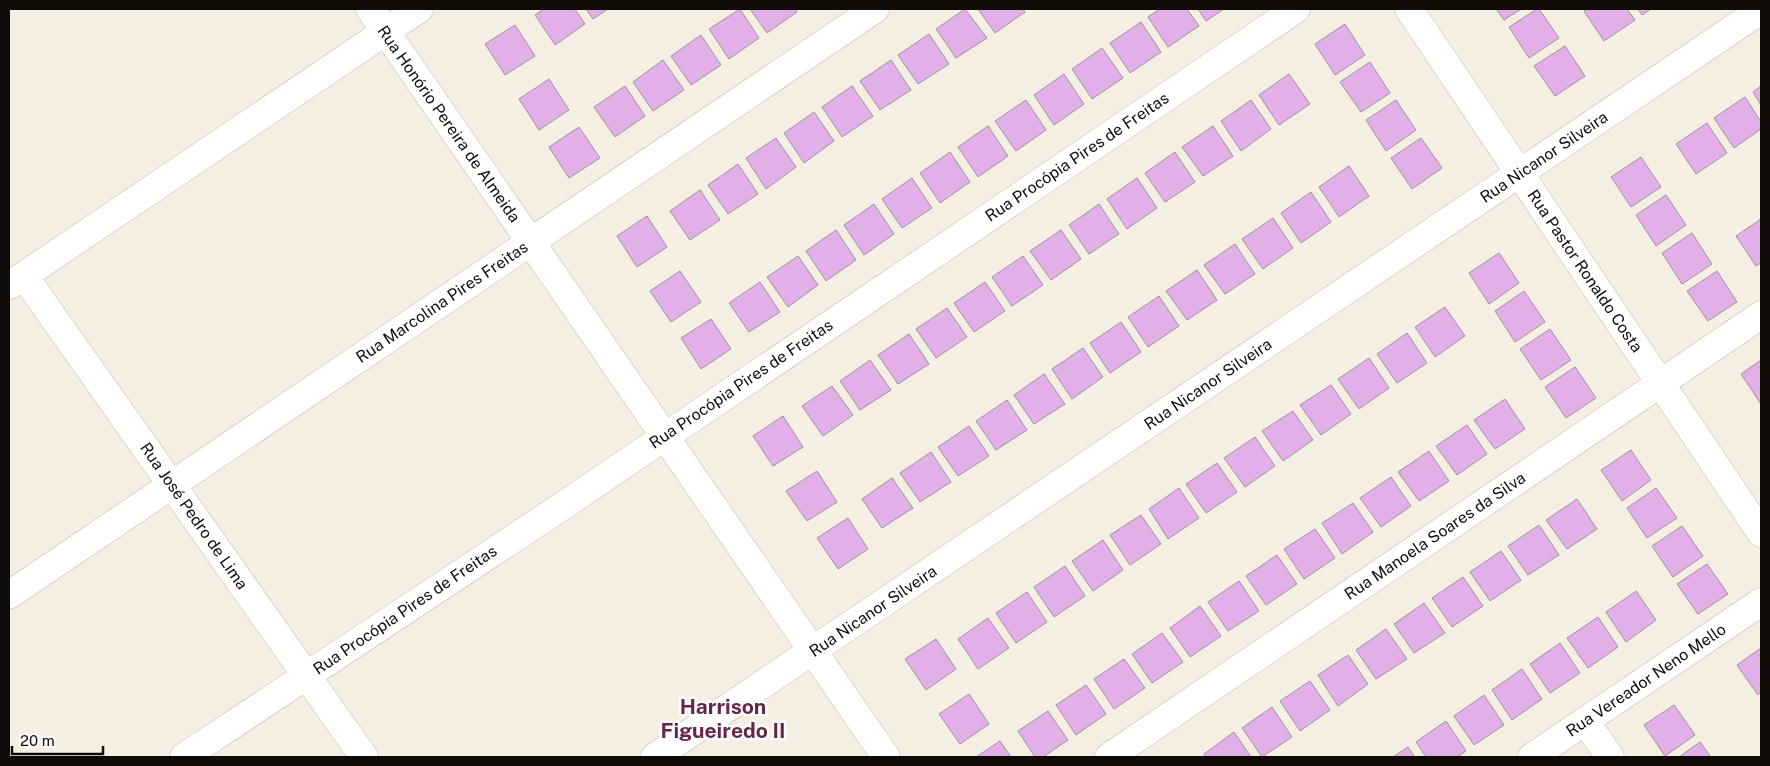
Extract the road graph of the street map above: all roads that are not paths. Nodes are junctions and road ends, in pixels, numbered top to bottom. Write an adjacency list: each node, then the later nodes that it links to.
1 (370, 9): 7 (street, Rua Honório Pereira de Almeida)
2 (419, 9): 7 (street)
3 (875, 9): 9 (street, Rua Marcolina Pires Freitas)
4 (1296, 9): 13 (street, Rua Procópia Pires de Freitas)
5 (1409, 9): 8 (street, Rua Pastor Ronaldo Costa)
6 (1761, 10): 8 (street, Rua Nicanor Silveira)
7 (384, 32): 9 (street, Rua Honório Pereira de Almeida); 10 (street)
8 (1520, 173): 12 (street, Rua Pastor Ronaldo Costa); 18 (street, Rua Nicanor Silveira)
9 (530, 243): 13 (street, Rua Honório Pereira de Almeida); 14 (street, Rua Marcolina Pires Freitas)
10 (17, 281): 14 (street, Rua José Pedro de Lima)
11 (1761, 315): 12 (street, Rua Manoela Soares da Silva)
12 (1661, 384): 15 (street, Rua Pastor Ronaldo Costa); 25 (street, Rua Manoela Soares da Silva)
13 (664, 436): 18 (street, Rua Honório Pereira de Almeida); 19 (street, Rua Procópia Pires de Freitas)
14 (172, 484): 16 (street, Rua Marcolina Pires Freitas); 19 (street, Rua José Pedro de Lima)
15 (1761, 532)
16 (9, 595)
17 (1761, 602): 20 (street, Rua Vereador Neno Mello)
18 (814, 651): 23 (street, Rua Nicanor Silveira); 24 (street, Rua Honório Pereira de Almeida)
19 (307, 676): 21 (street, Rua Procópia Pires de Freitas); 22 (street, Rua José Pedro de Lima)
20 (1585, 721): 26 (street, Rua Vereador Neno Mello); 27 (street)
21 (184, 757)
22 (364, 757)
23 (655, 757)
24 (886, 757)
25 (1108, 757)
26 (1532, 757)
27 (1610, 757)

